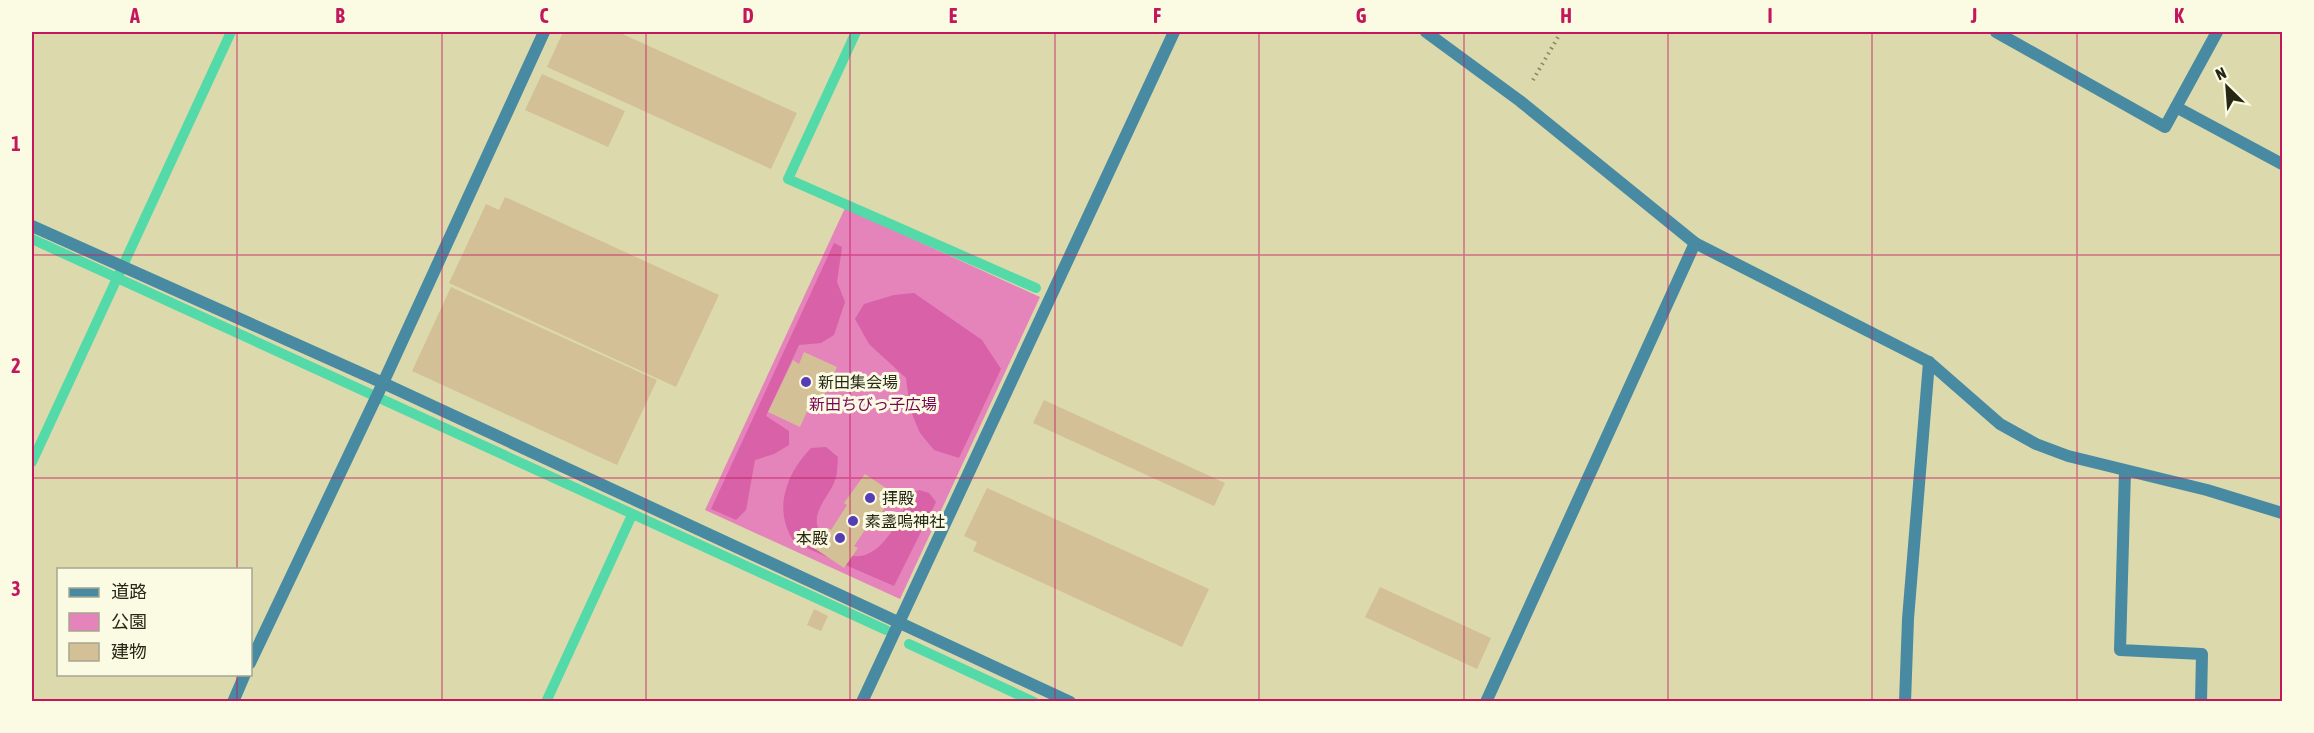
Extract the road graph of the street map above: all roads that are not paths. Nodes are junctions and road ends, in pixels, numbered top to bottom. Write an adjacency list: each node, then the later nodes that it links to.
1 (544, 32): 11 (street)
2 (1174, 32): 14 (street)
3 (1426, 32): 9 (street)
4 (1996, 32): 6 (street)
5 (2217, 32): 6 (street)
6 (2176, 107): 7 (street)
7 (2283, 164)
8 (32, 226): 11 (street)
9 (1695, 243): 10 (street); 20 (street)
10 (1929, 362): 12 (street); 21 (street)
11 (383, 383): 14 (street); 15 (street)
12 (2125, 471): 13 (street); 22 (street)
13 (2283, 513)
14 (899, 623): 18 (street); 19 (street)
15 (252, 659)
16 (245, 676): 17 (street)
17 (232, 702)
18 (862, 702)
19 (1070, 702)
20 (1486, 702)
21 (1905, 702)
22 (2201, 702)

